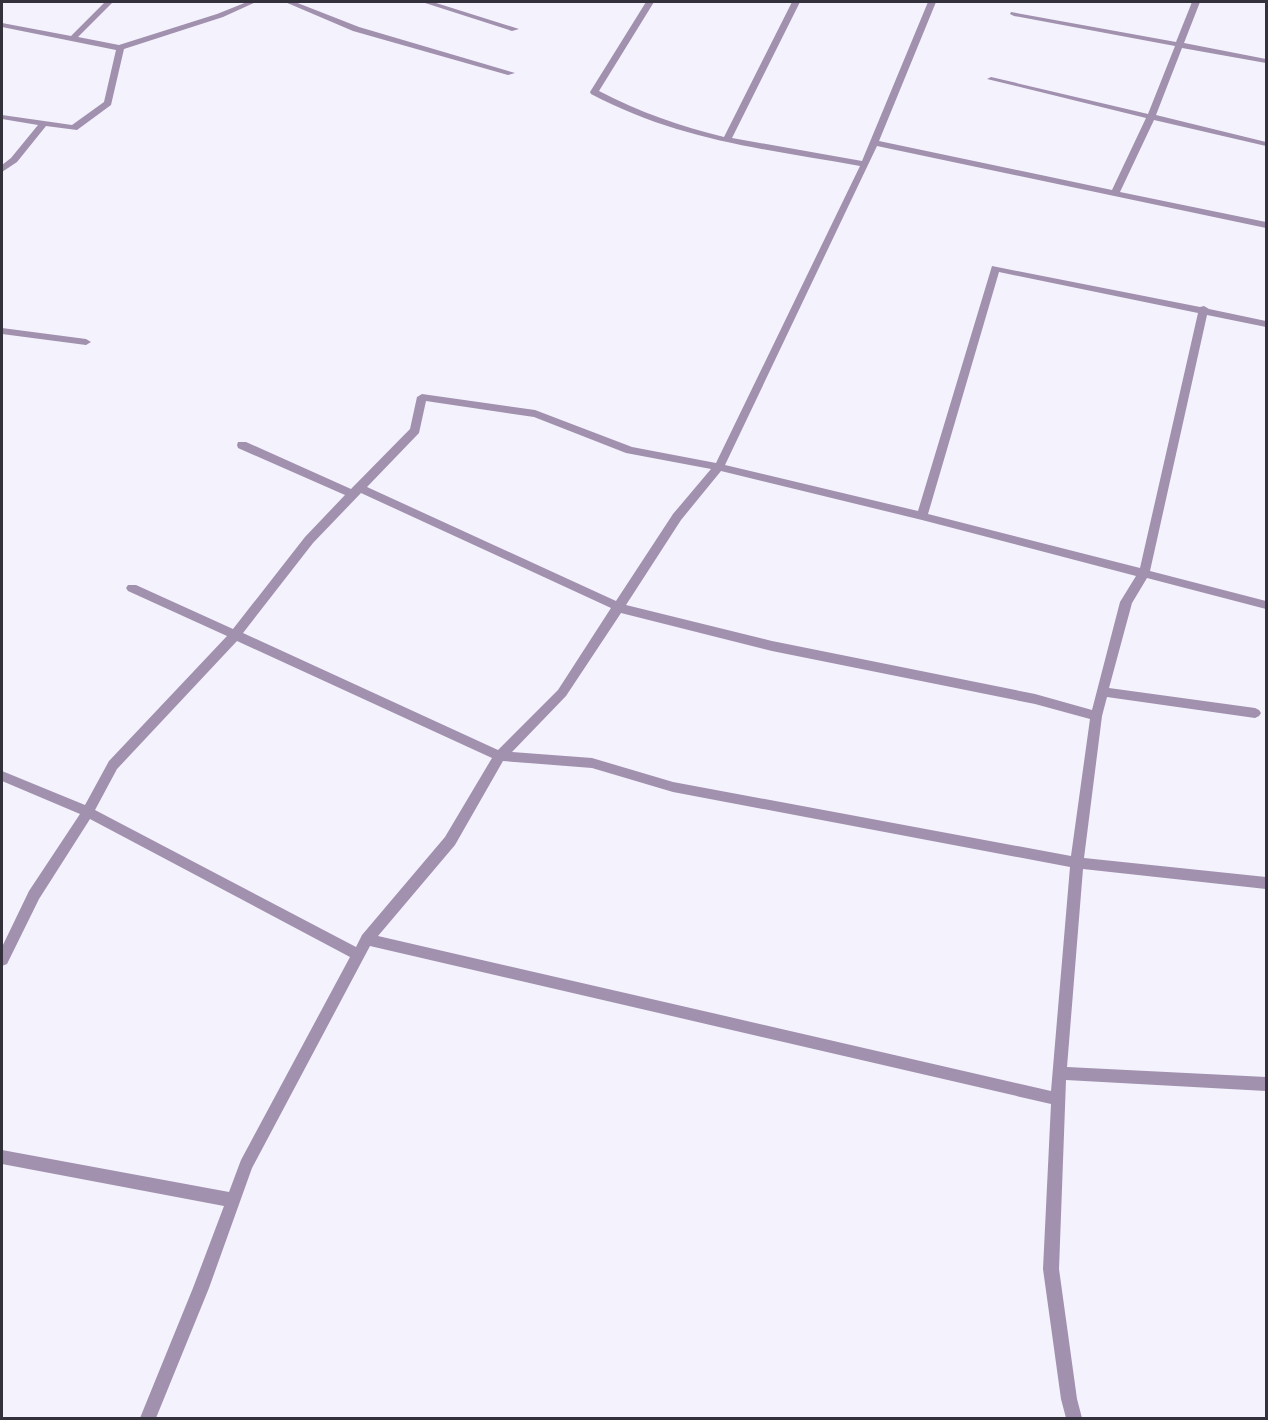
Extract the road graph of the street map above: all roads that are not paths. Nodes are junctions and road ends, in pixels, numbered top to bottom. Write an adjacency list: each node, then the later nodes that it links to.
1 (109, 2): 12 (street)
2 (252, 2): 14 (street)
3 (289, 2): 16 (street)
4 (426, 2): 11 (street)
5 (650, 2): 21 (street)
6 (796, 2): 21 (street)
7 (932, 2): 22 (street)
8 (1196, 2): 13 (street)
9 (1014, 14): 13 (street)
10 (2, 25): 12 (street)
11 (515, 29)
12 (72, 39): 14 (street)
13 (1178, 43): 15 (street); 19 (street)
14 (120, 48): 20 (street)
15 (1266, 61)
16 (511, 73)
17 (991, 79): 19 (street)
18 (2, 117): 20 (street)
19 (1151, 117): 23 (street); 26 (street)
20 (43, 124): 25 (street)
21 (727, 139): 24 (street)
22 (874, 143): 24 (street); 26 (street)
23 (1266, 144)
24 (866, 164): 33 (street)
25 (2, 169)
26 (1115, 193): 27 (street)
27 (1266, 225)
28 (1204, 309): 29 (street); 35 (street); 36 (street)
29 (1266, 324)
30 (2, 331): 31 (street)
31 (86, 342)
32 (242, 444): 34 (street)
33 (718, 467): 34 (street); 35 (street); 39 (street)
34 (355, 490): 39 (street); 40 (street)
35 (922, 516): 36 (street)
36 (1144, 573): 38 (street); 41 (street)
37 (132, 588): 40 (street)
38 (1266, 605)
39 (618, 607): 43 (street); 44 (street)
40 (235, 635): 44 (street); 46 (street)
41 (1102, 692): 42 (street); 43 (street)
42 (1255, 713)
43 (1096, 716): 47 (street)
44 (500, 756): 47 (street); 49 (street)
45 (2, 776): 46 (street)
46 (88, 812): 50 (street); 51 (street)
47 (1077, 863): 48 (street); 52 (street)
48 (1266, 883)
49 (367, 939): 50 (street); 54 (street)
50 (359, 955): 56 (street)
51 (2, 960)
52 (1059, 1073): 53 (street); 54 (street)
53 (1266, 1084)
54 (1058, 1099): 58 (street)
55 (2, 1157): 56 (street)
56 (234, 1200): 57 (street)
57 (148, 1419)
58 (1074, 1419)

